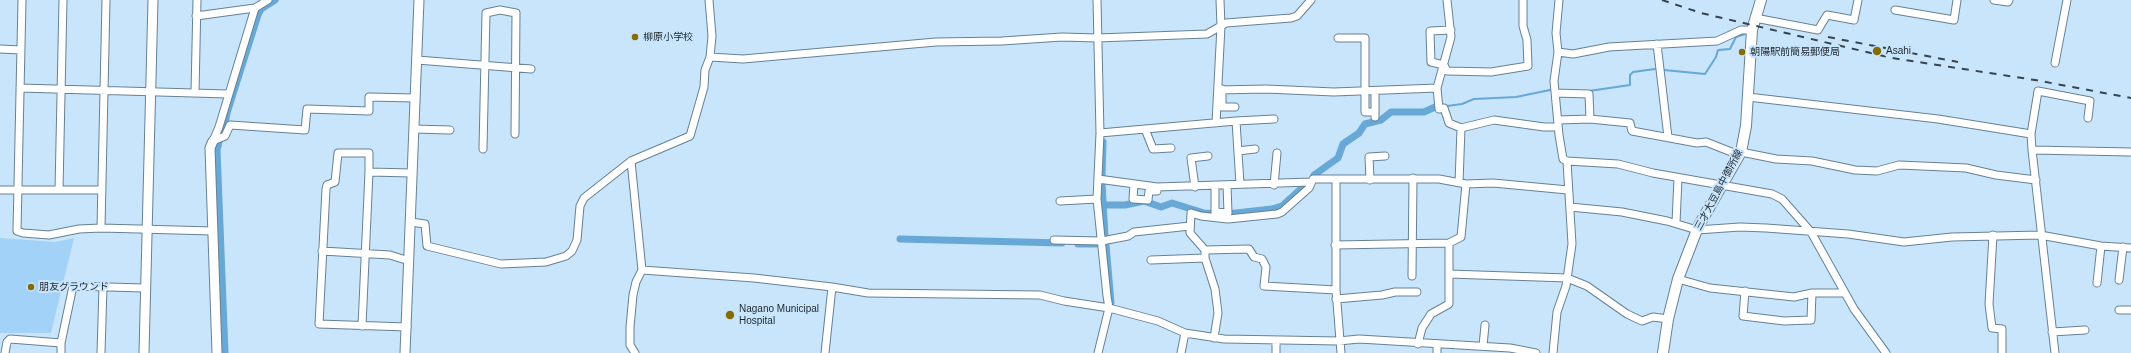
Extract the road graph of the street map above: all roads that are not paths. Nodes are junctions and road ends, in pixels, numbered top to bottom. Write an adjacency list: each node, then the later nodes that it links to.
1 (22, 0): 32 (street)
2 (63, 0): 43 (street)
3 (106, 0): 44 (street)
4 (153, 0): 48 (street)
5 (197, 0): 23 (street)
6 (268, 0): 21 (street)
7 (419, 0): 35 (street)
8 (709, 0): 34 (street)
9 (1096, 0): 28 (street)
10 (1220, 0): 25 (street)
11 (1311, 0): 25 (street)
12 (1447, 0): 26 (street)
13 (1522, 0): 37 (street)
14 (1558, 0): 33 (street)
15 (1760, 0): 24 (main road, 三才大豆島中御所線)
16 (1858, 0): 24 (street)
17 (1957, 0): 22 (street)
18 (1994, 0): 19 (street)
19 (2009, 0)
20 (2067, 0): 36 (street)
21 (255, 8): 23 (street); 51 (street)
22 (1895, 10)
23 (196, 16): 49 (street)
24 (1755, 18): 27 (main road, 三才大豆島中御所線)
25 (1221, 26): 28 (street); 45 (street)
26 (1451, 30): 37 (street); 37 (street)
27 (1752, 30): 30 (street); 52 (main road, 三才大豆島中御所線)
28 (1098, 38): 34 (street); 65 (street)
29 (1338, 38): 46 (street)
30 (1657, 44): 33 (street); 68 (street)
31 (0, 49): 32 (street)
32 (21, 50): 41 (street)
33 (1558, 52): 50 (street)
34 (710, 57): 80 (street)
35 (417, 60): 38 (street); 53 (street)
36 (2055, 63)
37 (1444, 65): 42 (street)
38 (485, 66): 39 (street); 39 (street); 71 (street)
39 (515, 68): 40 (street); 66 (street)
40 (530, 69)
41 (20, 88): 43 (street); 104 (street)
42 (1437, 88): 47 (street); 61 (street)
43 (61, 89): 44 (street); 101 (street)
44 (104, 90): 48 (street); 102 (street)
45 (1220, 90): 46 (street); 54 (street); 59 (street)
46 (1365, 91): 47 (street); 47 (street)
47 (1375, 91)
48 (150, 92): 49 (street); 112 (street)
49 (195, 93): 51 (street)
50 (1555, 93): 57 (street); 60 (street)
51 (228, 94): 69 (street)
52 (1748, 97): 67 (street); 77 (main road, 三才大豆島中御所線)
53 (415, 98): 62 (street); 69 (street)
54 (1235, 107)
55 (2088, 118): 67 (street)
56 (1274, 119): 58 (street)
57 (1590, 119): 60 (street); 68 (street)
58 (1236, 121): 59 (street); 74 (street)
59 (1216, 123): 63 (street)
60 (1558, 124): 61 (street); 81 (street)
61 (1461, 128): 91 (street)
62 (414, 129): 64 (street); 83 (street)
63 (1145, 129): 65 (street); 70 (street)
64 (450, 130)
65 (1100, 133): 86 (street)
66 (515, 134)
67 (2031, 134): 73 (street)
68 (1668, 137): 77 (street)
69 (213, 141): 114 (street)
70 (1172, 148)
71 (483, 149)
72 (1255, 149): 74 (street)
73 (2032, 150): 75 (street); 89 (street)
74 (1238, 151): 93 (street)
75 (2131, 152)
76 (1278, 153): 95 (street)
77 (1740, 153): 89 (street); 97 (main road, 三才大豆島中御所線)
78 (1208, 156): 99 (street)
79 (1385, 156): 88 (street)
80 (631, 161): 108 (street); 132 (street)
81 (1567, 161): 85 (street); 103 (street)
82 (368, 172): 83 (street); 127 (street); 128 (street)
83 (412, 173): 108 (street)
84 (1413, 178): 88 (street); 91 (street); 120 (street)
85 (1678, 178): 97 (street); 109 (street)
86 (1098, 179): 92 (street); 105 (street)
87 (1336, 180): 88 (street); 90 (street); 122 (street)
88 (1370, 180)
89 (2036, 180): 117 (street)
90 (1311, 182): 95 (street); 110 (street)
91 (1463, 183): 103 (street); 121 (street)
92 (1134, 184): 98 (street); 98 (street)
93 (1240, 184): 94 (street); 95 (street)
94 (1228, 185): 96 (street); 96 (street)
95 (1274, 185)
96 (1215, 186): 99 (street)
97 (1721, 186): 113 (main road, 三才大豆島中御所線); 115 (street)
98 (1171, 187): 99 (street)
99 (1195, 187)
100 (0, 190): 104 (street)
101 (59, 190): 102 (street); 104 (street)
102 (102, 190): 111 (street)
103 (1568, 190): 107 (street)
104 (17, 191): 111 (street)
105 (1097, 199): 106 (street); 119 (street)
106 (1060, 201)
107 (1570, 207): 109 (street); 135 (street)
108 (411, 222): 131 (street)
109 (1676, 223): 113 (street)
110 (1190, 226): 119 (street); 126 (street)
111 (101, 228): 112 (street)
112 (147, 230): 114 (street); 141 (street)
113 (1697, 230): 115 (street); 136 (main road, 三才大豆島中御所線)
114 (213, 231): 169 (street)
115 (1811, 232): 116 (street); 146 (street)
116 (1992, 235): 117 (street); 182 (street)
117 (2040, 235): 123 (street); 156 (street)
118 (1054, 240): 119 (street)
119 (1102, 241): 148 (street)
120 (1411, 243): 121 (street); 122 (street); 134 (street)
121 (1449, 243): 133 (street)
122 (1335, 245): 142 (street)
123 (2101, 246): 124 (street); 138 (street)
124 (2123, 248): 125 (street); 137 (street)
125 (2131, 248)
126 (1204, 250): 129 (street); 142 (street)
127 (322, 251): 128 (street); 153 (street)
128 (365, 254): 131 (street); 153 (street)
129 (1205, 258): 130 (street); 158 (street)
130 (1151, 260)
131 (409, 261): 154 (street)
132 (642, 270): 140 (street); 171 (street)
133 (1449, 274): 135 (street); 162 (street)
134 (1412, 276)
135 (1567, 278): 151 (street); 179 (street)
136 (1678, 279): 143 (street); 151 (main road, 三才大豆島中御所線)
137 (2119, 280)
138 (2097, 283)
139 (103, 287): 141 (street); 161 (street); 167 (street)
140 (832, 287): 148 (street); 172 (street)
141 (144, 288): 168 (street)
142 (1336, 290): 147 (street)
143 (1745, 291): 145 (street); 145 (street)
144 (1418, 292): 147 (street)
145 (1812, 293): 146 (street)
146 (1844, 293): 181 (street)
147 (1336, 299): 160 (street)
148 (1110, 308): 157 (street); 173 (street)
149 (2119, 310): 150 (street)
150 (2131, 310)
151 (1668, 319): 180 (main road, 三才大豆島中御所線)
152 (1485, 325): 164 (street)
153 (362, 326): 154 (street)
154 (407, 327): 170 (street)
155 (2085, 330): 156 (street)
156 (2052, 332): 183 (street)
157 (1185, 333): 158 (street); 174 (street)
158 (1214, 338): 159 (street)
159 (1276, 340): 160 (street); 175 (street)
160 (1339, 341): 162 (street); 176 (street)
161 (61, 343): 165 (street); 166 (street)
162 (1418, 344): 163 (street)
163 (1437, 344): 164 (street); 177 (street)
164 (1483, 346): 178 (street)
165 (5, 353)
166 (61, 353)
167 (102, 353)
168 (144, 353)
169 (217, 353)
170 (405, 353)
171 (634, 353)
172 (825, 353)
173 (1098, 353)
174 (1181, 353)
175 (1276, 353)
176 (1341, 353)
177 (1437, 353)
178 (1536, 353)
179 (1553, 353)
180 (1663, 353)
181 (1886, 353)
182 (2002, 353)
183 (2055, 353)

